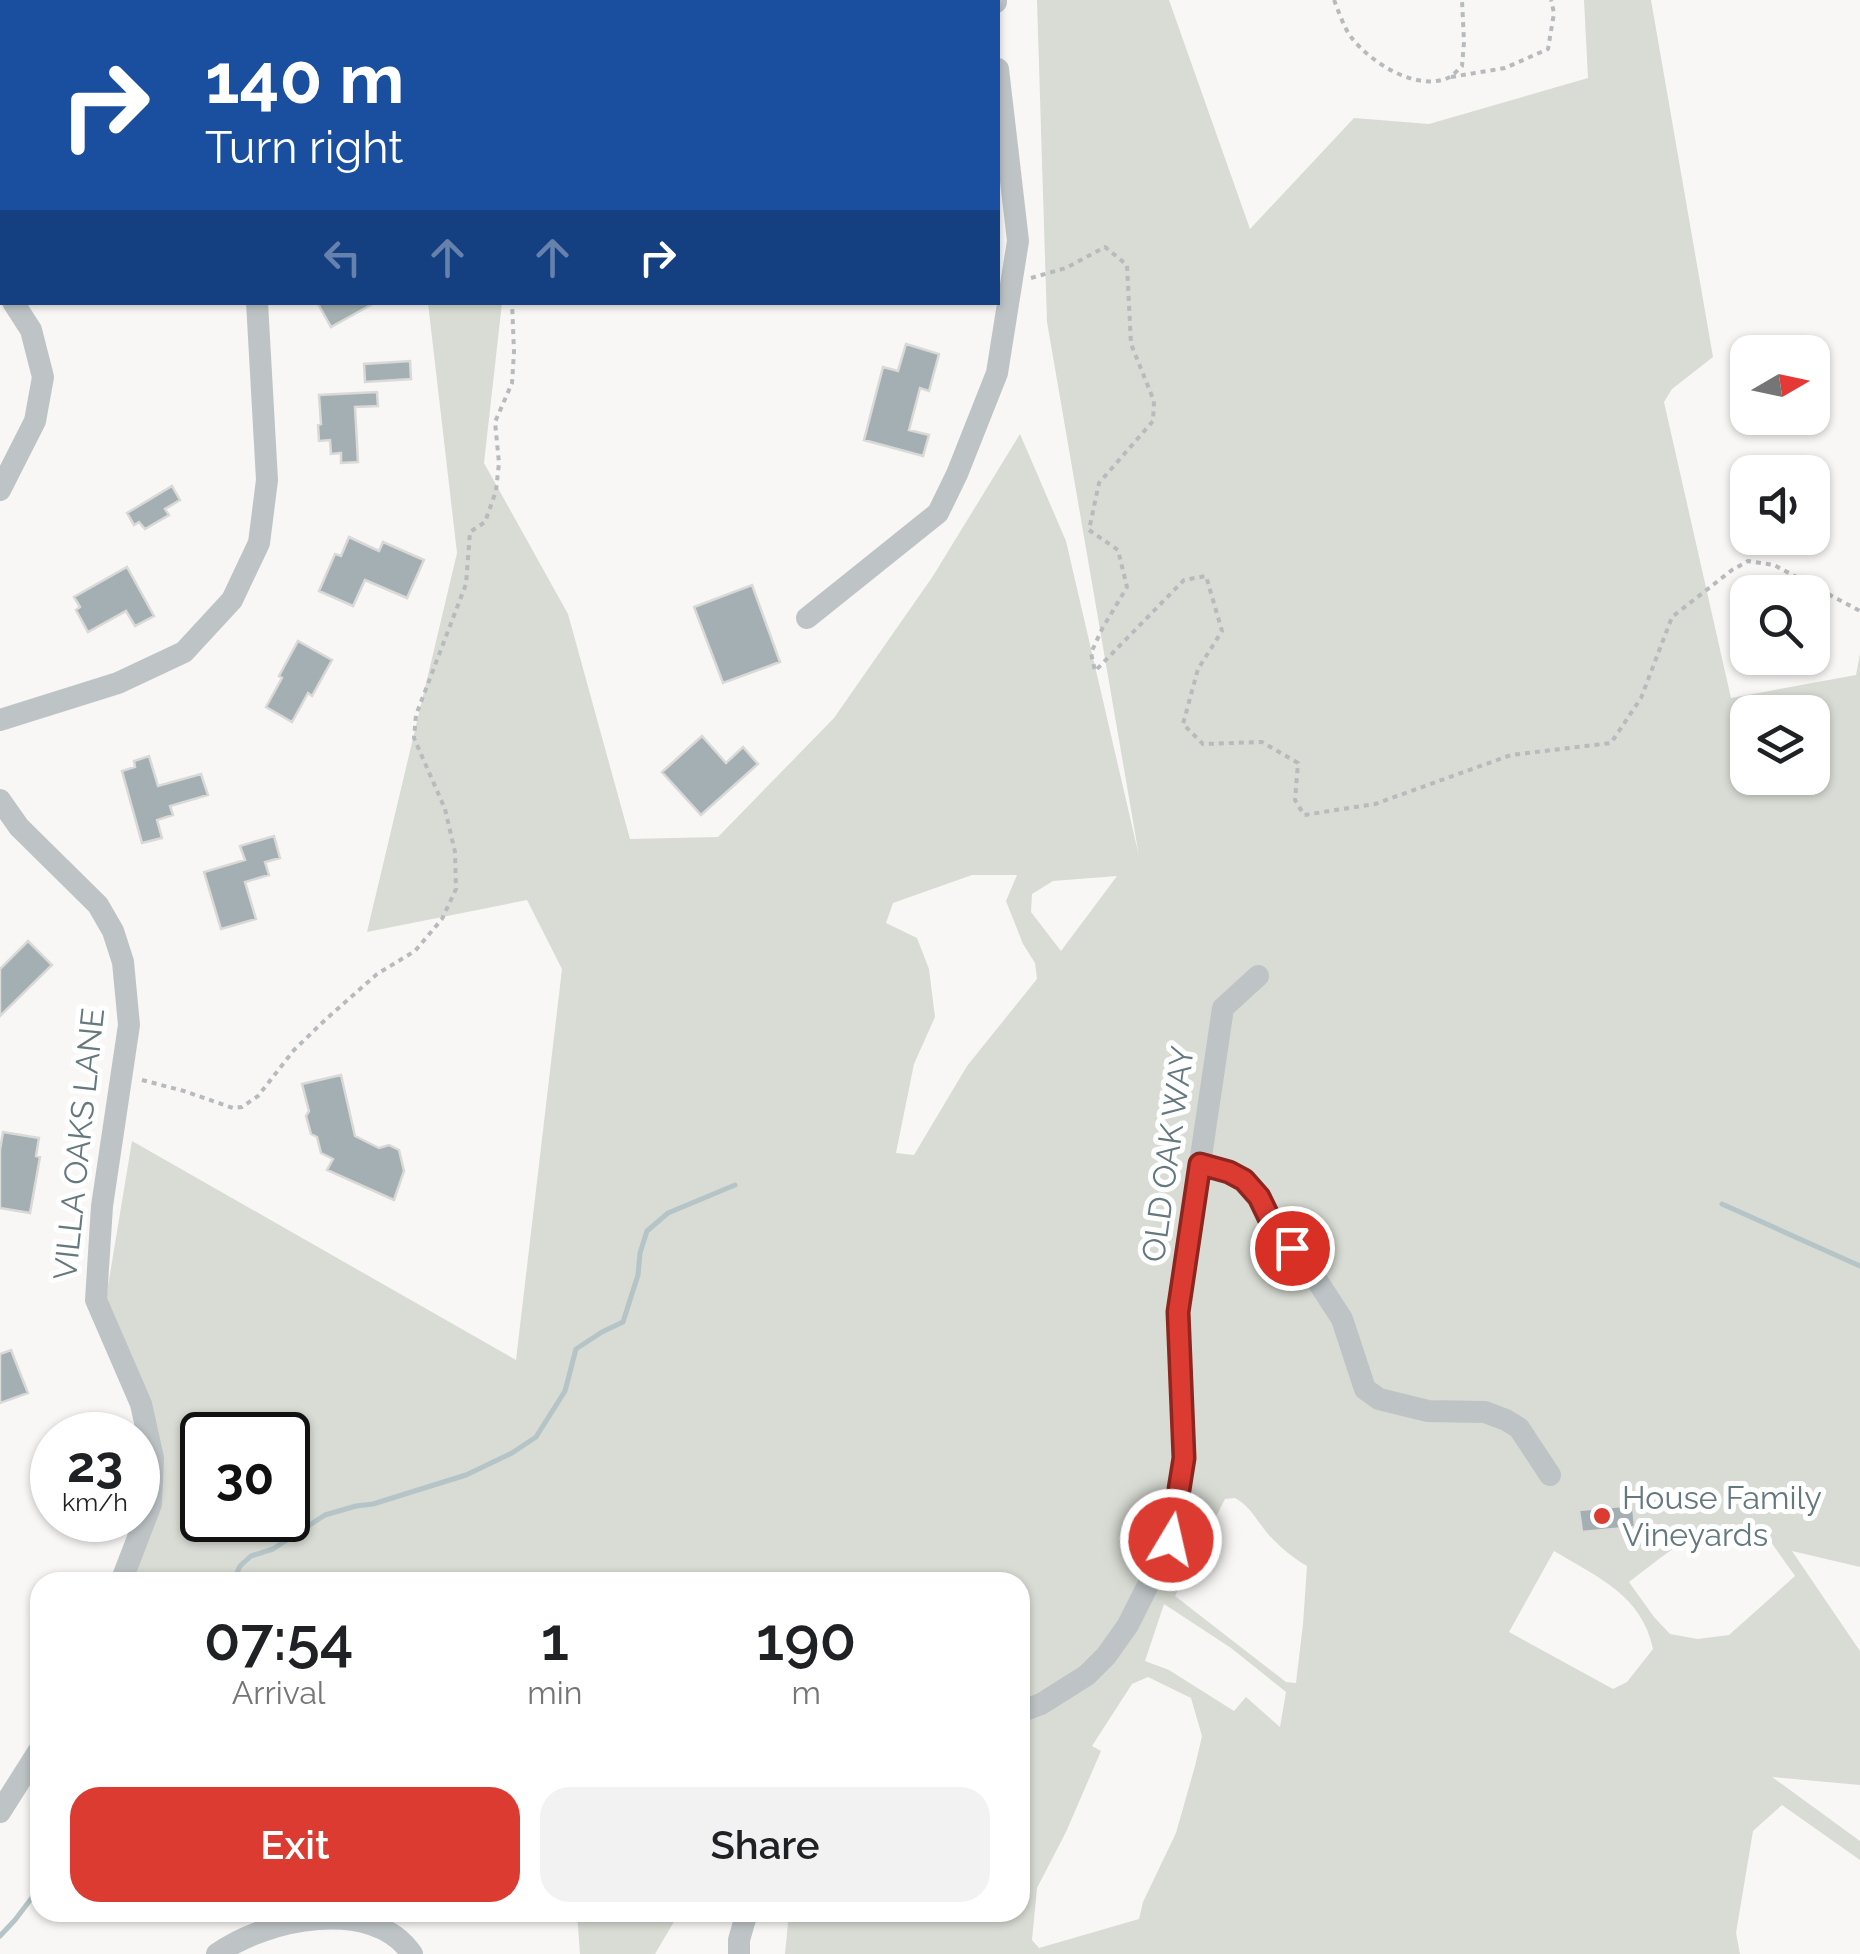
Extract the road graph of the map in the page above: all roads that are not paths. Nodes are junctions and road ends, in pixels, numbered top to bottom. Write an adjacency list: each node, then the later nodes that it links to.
1 (1000, 85): 5 (street)
2 (15, 305): 4 (street)
3 (257, 305): 6 (street)
4 (0, 490)
5 (807, 618)
6 (0, 720)
7 (0, 800): 11 (street, VILLA OAKS LANE)
8 (1258, 976): 9 (street, OLD OAK WAY)
9 (1200, 1164): 10 (street); 12 (street, OLD OAK WAY)
10 (1550, 1475)
11 (126, 1572)
12 (1030, 1708)
13 (30, 1766): 14 (street)
14 (0, 1812)
15 (306, 1922): 18 (street)
16 (366, 1922): 19 (street)
17 (744, 1922): 20 (street)
18 (218, 1954)
19 (412, 1954)
20 (739, 1954)

